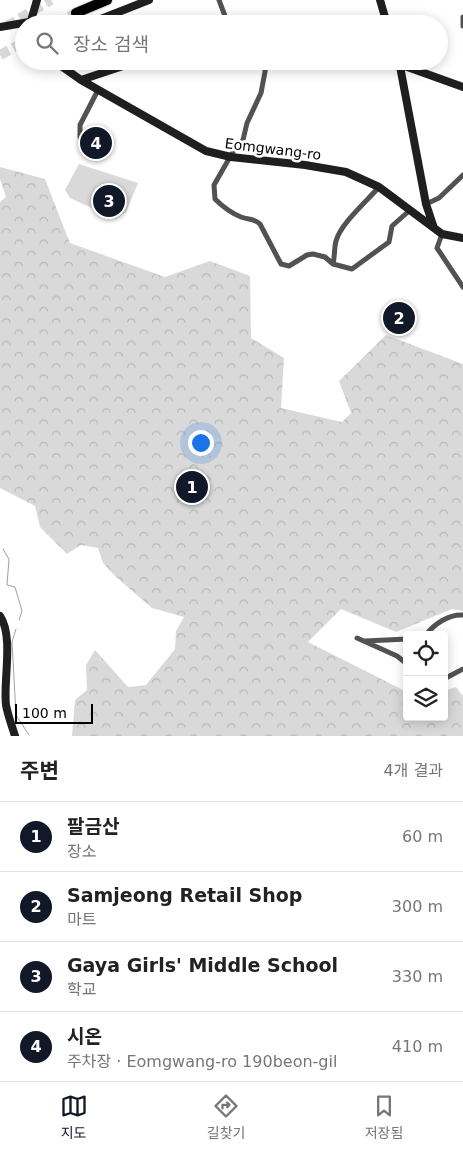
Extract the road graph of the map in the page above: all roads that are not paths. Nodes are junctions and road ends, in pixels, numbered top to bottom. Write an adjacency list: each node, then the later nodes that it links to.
1 (37, 0): 7 (main road)
2 (107, 0): 6 (highway)
3 (149, 0): 8 (main road)
4 (219, 0): 9 (street)
5 (380, 0): 10 (main road)
6 (76, 13)
7 (30, 15)
8 (111, 15)
9 (225, 15)
10 (384, 15)
11 (463, 17): 15 (street)
12 (15, 24): 13 (main road)
13 (0, 26)
14 (15, 26): 16 (main road)
15 (463, 26)
16 (0, 30)
17 (67, 70): 22 (main road, Eomgwang-ro)
18 (111, 70): 22 (main road)
19 (265, 70): 26 (street)
20 (400, 70): 29 (main road)
21 (418, 70): 23 (main road)
22 (81, 80): 24 (main road, Eomgwang-ro)
23 (463, 87)
24 (98, 90): 25 (street); 26 (main road, Eomgwang-ro)
25 (80, 137)
26 (230, 157): 28 (main road, Eomgwang-ro); 34 (street)
27 (463, 175): 29 (street)
28 (379, 187): 30 (main road, Eomgwang-ro); 34 (street)
29 (426, 204): 31 (main road)
30 (409, 211): 31 (main road, Eomgwang-ro); 34 (street)
31 (434, 228): 32 (main road, Eomgwang-ro)
32 (442, 234): 33 (main road, Eomgwang-ro); 35 (street)
33 (463, 238)
34 (333, 264)
35 (463, 287)
36 (463, 615): 38 (street)
37 (0, 616): 45 (main road)
38 (430, 631)
39 (357, 638): 41 (street)
40 (403, 639): 41 (street)
41 (364, 641): 42 (street)
42 (403, 661)
43 (463, 669): 44 (street)
44 (448, 677)
45 (15, 736)

